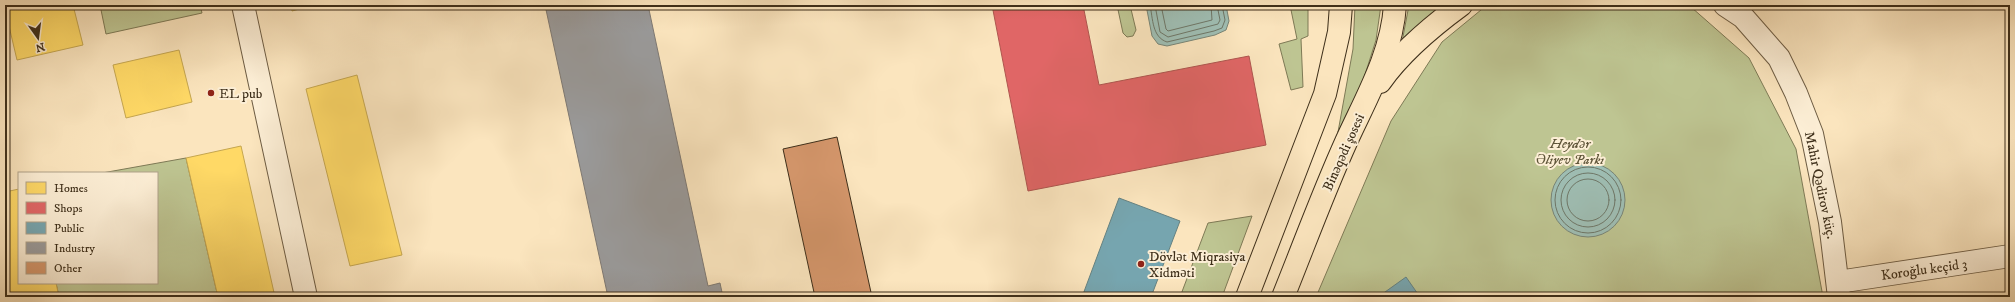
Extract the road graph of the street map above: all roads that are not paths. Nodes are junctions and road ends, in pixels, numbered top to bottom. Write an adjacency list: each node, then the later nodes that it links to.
1 (243, 5): 9 (street)
2 (1341, 5): 10 (main road)
3 (1394, 5): 6 (main road, Binəqədi şosesi)
4 (1460, 5): 6 (main road)
5 (1725, 5): 8 (street, Mahir Qədirov küç.)
6 (1365, 103): 11 (main road, Binəqədi şosesi)
7 (2010, 256): 8 (street, Koroğlu keçid 3)
8 (1838, 290)
9 (306, 297)
10 (1247, 297)
11 (1283, 297)

